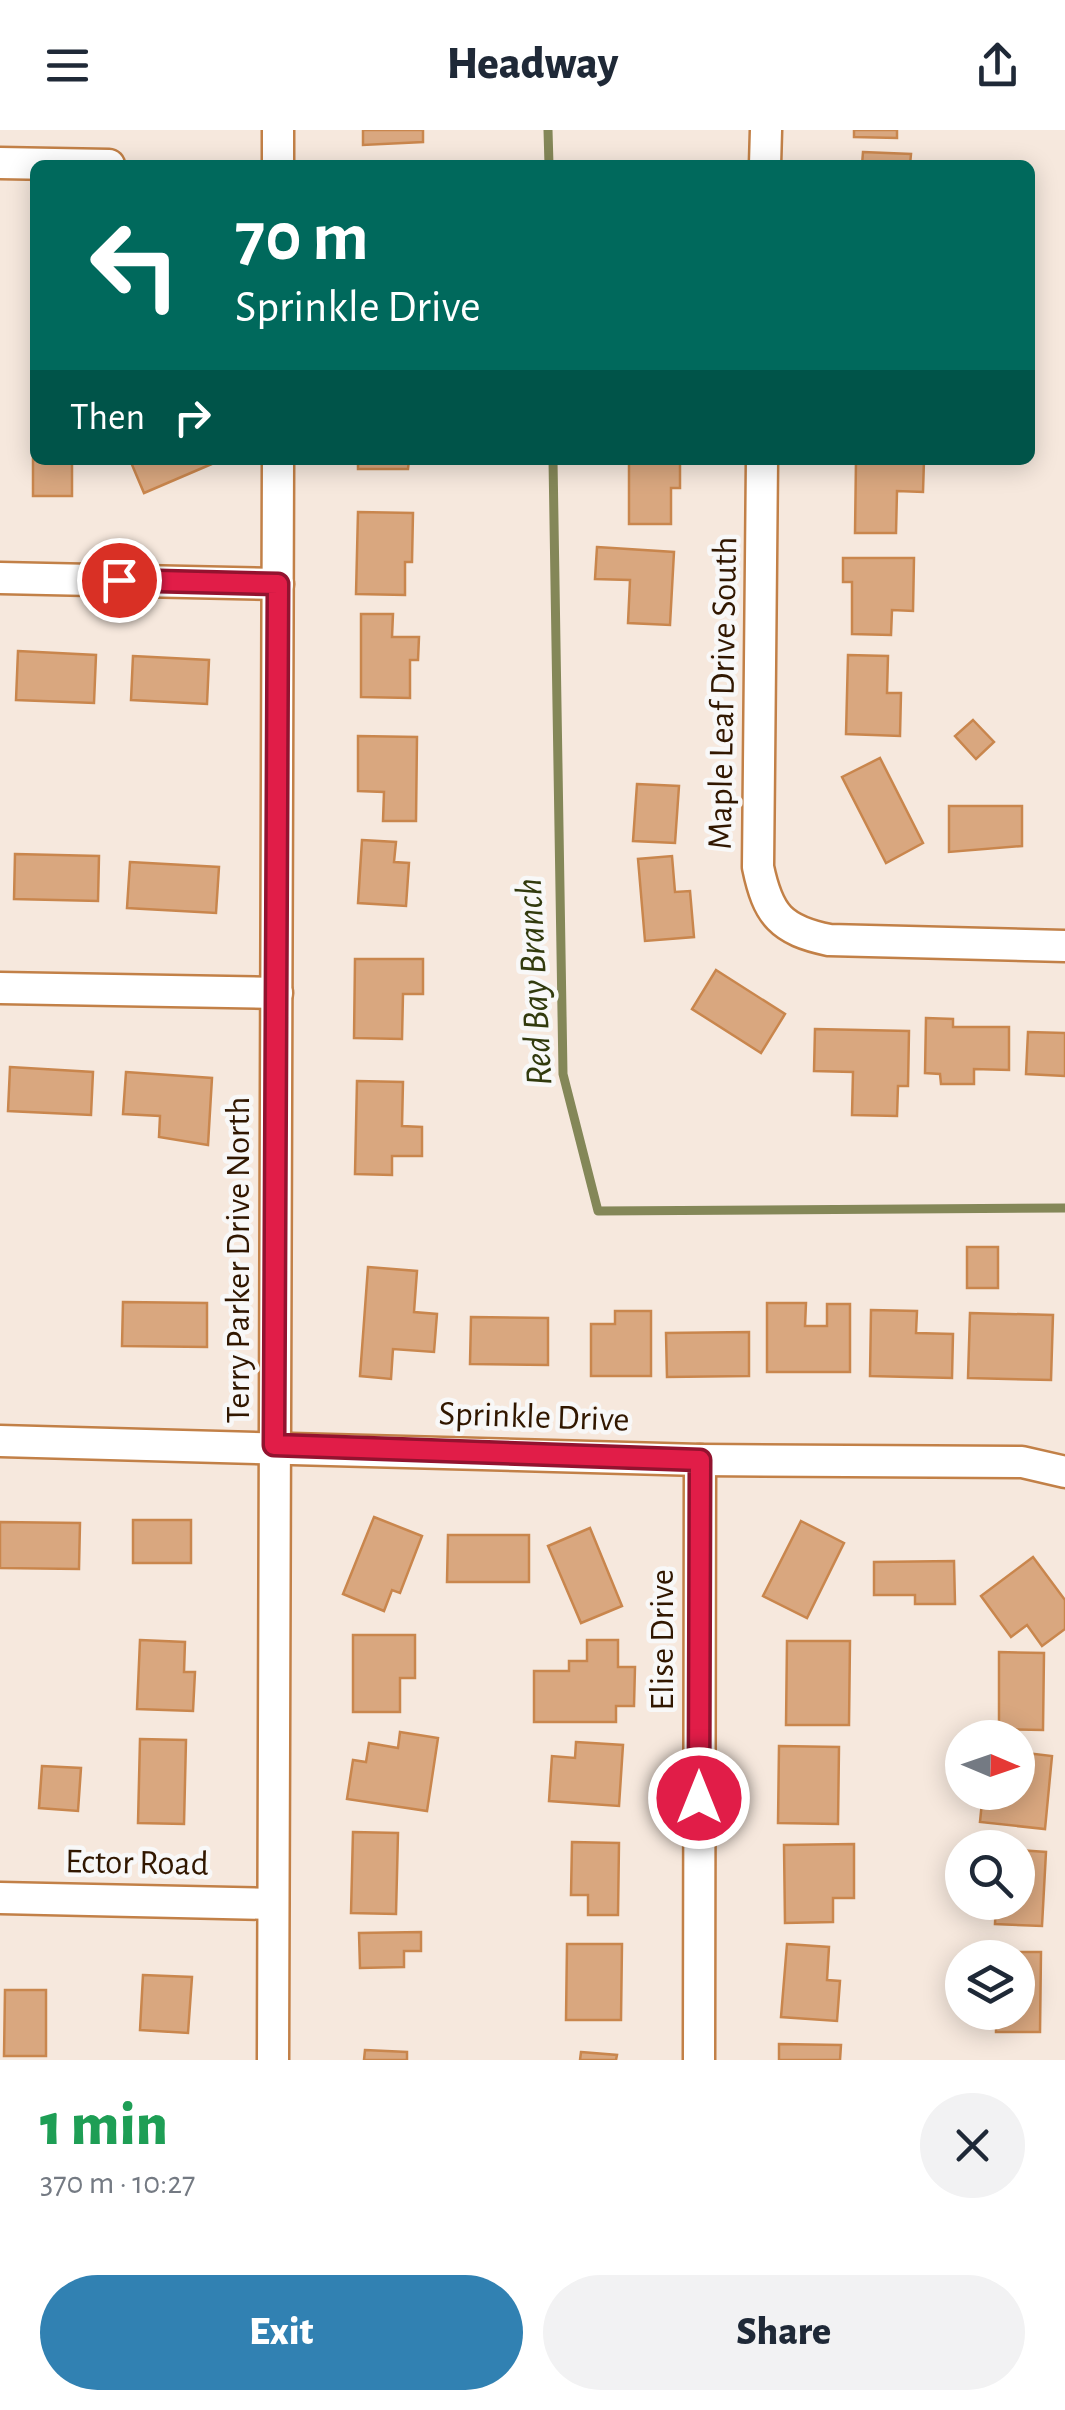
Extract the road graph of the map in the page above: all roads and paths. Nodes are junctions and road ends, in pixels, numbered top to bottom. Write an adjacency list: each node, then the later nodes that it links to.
1 (278, 130): 3 (street)
2 (766, 130): 4 (street)
3 (278, 160)
4 (766, 160)
5 (0, 163): 6 (street)
6 (30, 164)
7 (278, 465): 10 (street, Terry Parker Drive North)
8 (762, 465): 11 (street, Maple Leaf Drive South)
9 (0, 578): 10 (street)
10 (278, 584): 13 (street, Terry Parker Drive North)
11 (1065, 946)
12 (0, 988): 13 (street)
13 (276, 993): 15 (street, Terry Parker Drive North)
14 (0, 1441): 15 (street, Sprinkle Drive)
15 (274, 1445): 16 (street, Sprinkle Drive); 19 (street, Terry Parker Drive North)
16 (700, 1460): 17 (street, Sprinkle Drive); 21 (street, Elise Drive)
17 (1065, 1472)
18 (0, 1898): 19 (street, Ector Road)
19 (273, 1904): 20 (street, Terry Parker Drive North)
20 (273, 2060)
21 (699, 2060)

